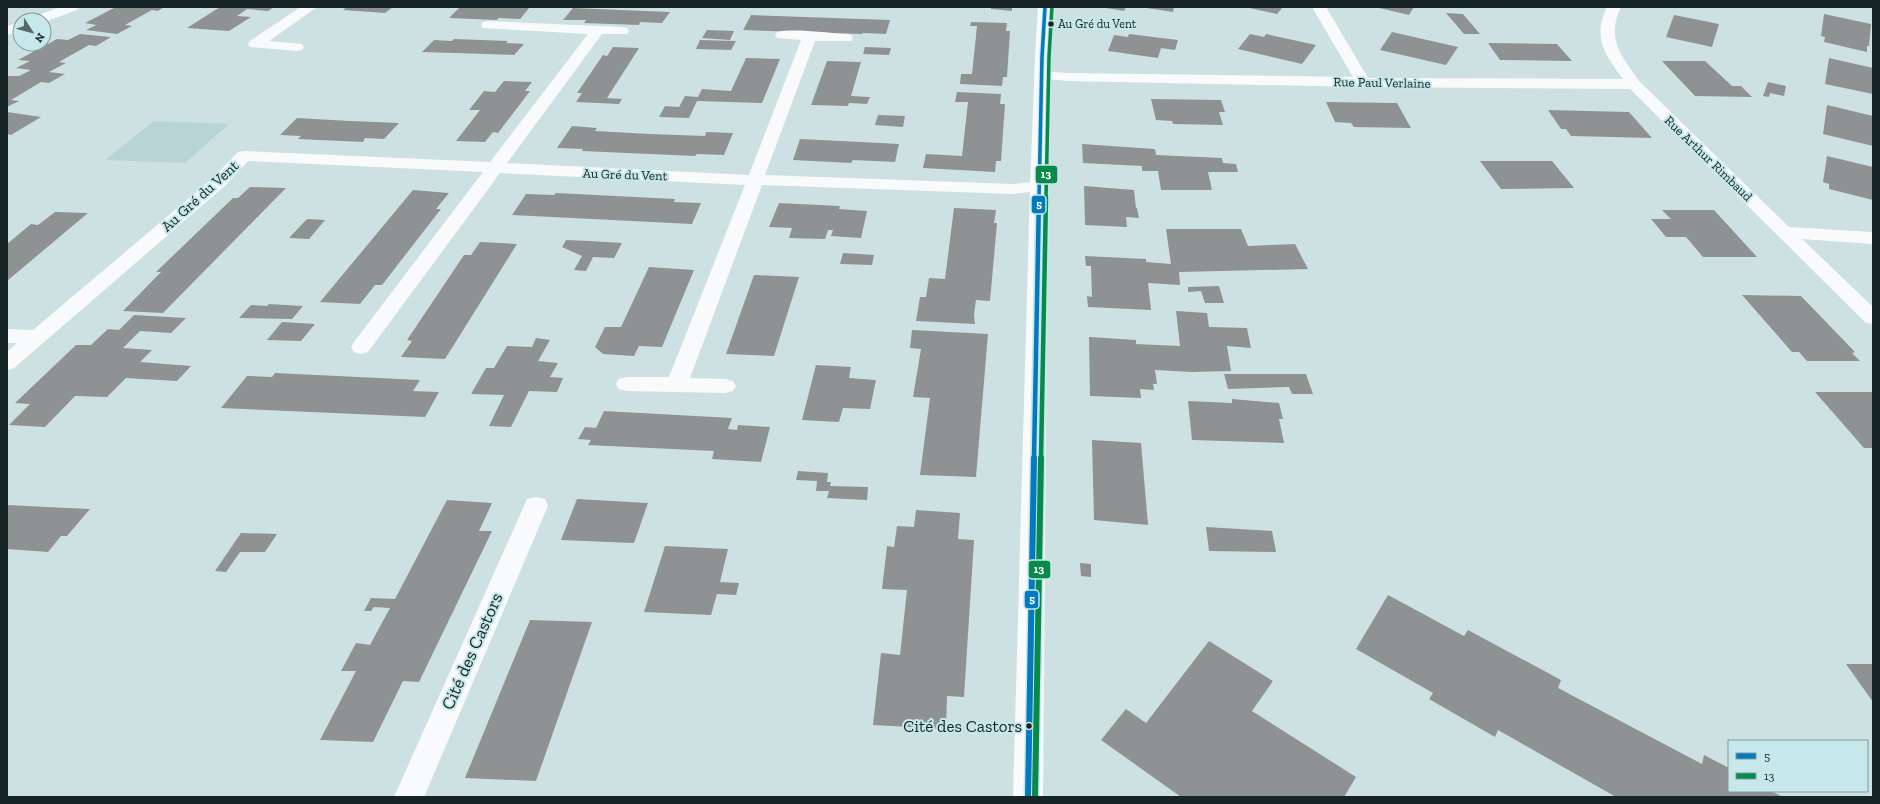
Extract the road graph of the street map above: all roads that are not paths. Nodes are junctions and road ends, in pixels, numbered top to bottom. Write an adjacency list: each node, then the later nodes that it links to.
1 (72, 7): 6 (street)
2 (310, 7): 13 (street)
3 (1045, 7): 14 (street)
4 (1319, 7): 15 (street)
5 (1614, 7): 16 (street)
6 (52, 15)
7 (488, 25): 8 (street)
8 (598, 30): 9 (street); 17 (street)
9 (622, 31)
10 (782, 35): 11 (street)
11 (810, 36): 12 (street); 18 (street)
12 (846, 38)
13 (297, 47)
14 (1042, 75): 15 (street, Rue Paul Verlaine); 19 (street)
15 (1364, 82): 16 (street, Rue Paul Verlaine)
16 (1634, 84): 20 (street, Rue Arthur Rimbaud)
17 (494, 168): 18 (street, Au Gré du Vent); 24 (street, Au Gré du Vent); 25 (street)
18 (755, 180): 19 (street, Au Gré du Vent); 28 (street)
19 (1039, 186): 32 (street)
20 (1784, 232): 21 (street); 22 (street, Rue Arthur Rimbaud)
21 (1873, 238)
22 (1873, 317)
23 (7, 336): 24 (street)
24 (38, 337): 26 (street, Au Gré du Vent)
25 (361, 347)
26 (7, 363)
27 (627, 384): 28 (street)
28 (677, 385): 29 (street)
29 (725, 386)
30 (536, 506): 31 (street, Cité des Castors)
31 (409, 797)
32 (1028, 797)

